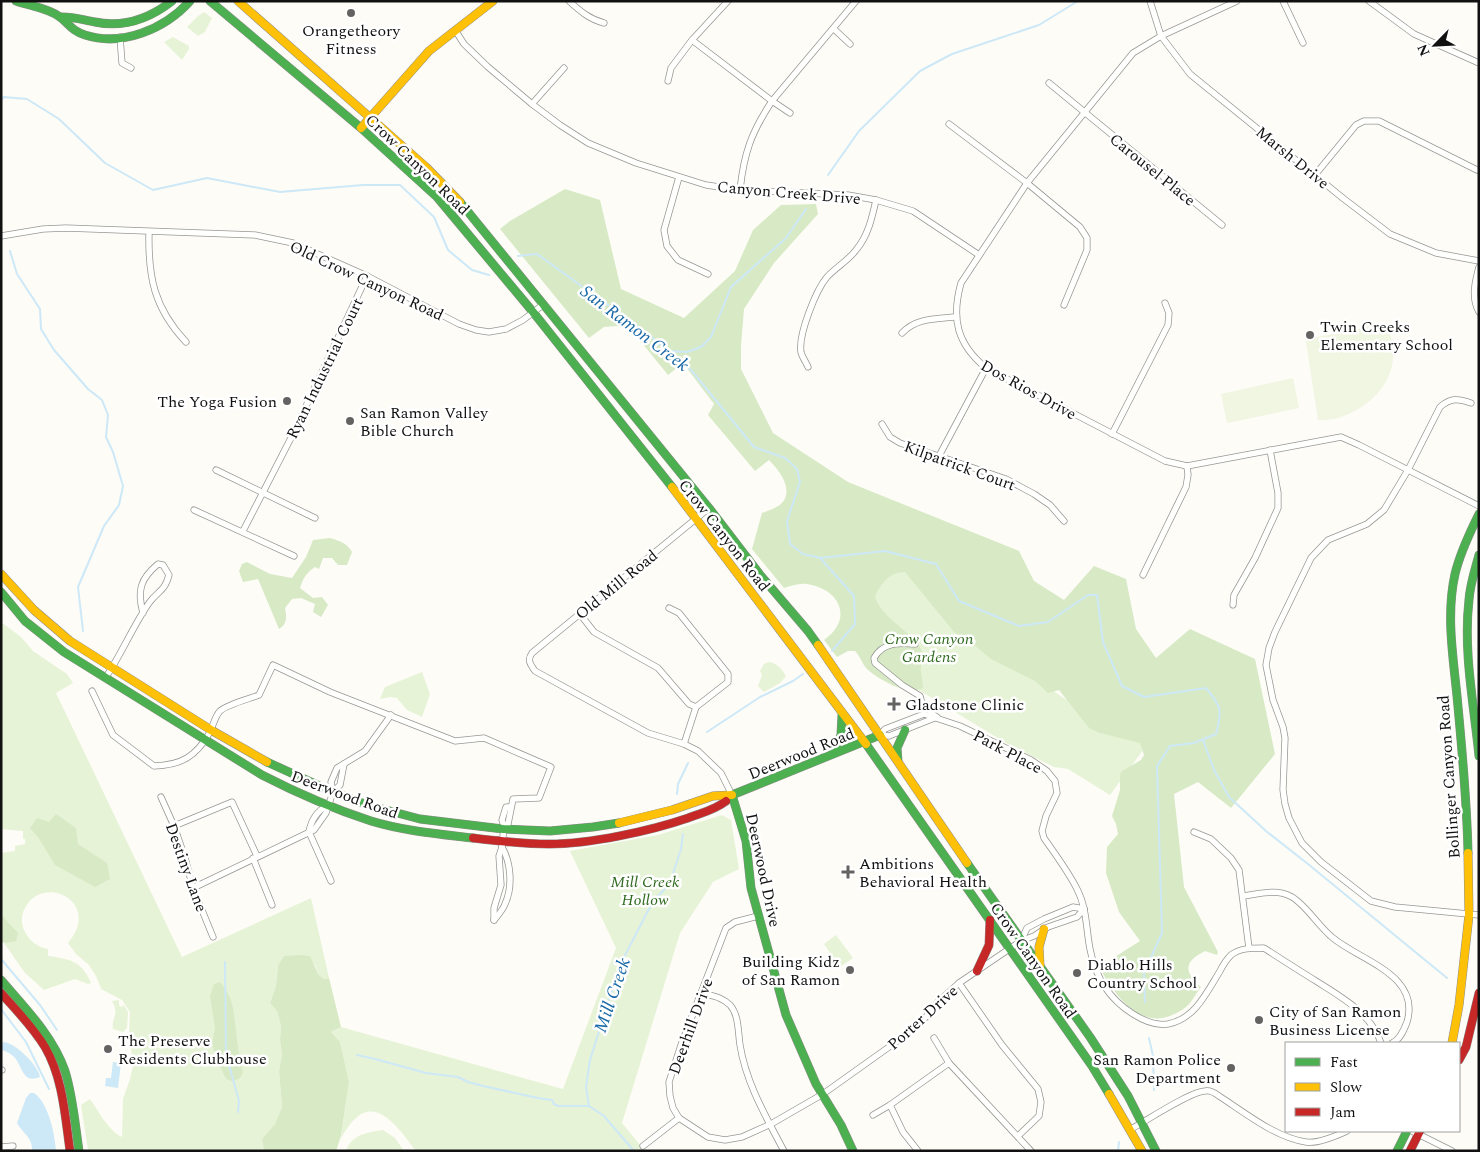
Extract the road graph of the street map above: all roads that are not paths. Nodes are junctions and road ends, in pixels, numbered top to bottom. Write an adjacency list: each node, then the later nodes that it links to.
1 (16, 1): 14 (main road)
2 (172, 1): 14 (main road)
3 (190, 1): 19 (main road)
4 (210, 1): 34 (main road, Crow Canyon Road)
5 (238, 1): 32 (main road, Crow Canyon Road)
6 (493, 1): 17 (main road)
7 (569, 1): 15 (street)
8 (728, 1): 20 (street)
9 (856, 1): 16 (street)
10 (1150, 1): 18 (street, Marsh Drive)
11 (1237, 1): 18 (street, Dos Rios Drive)
12 (1283, 1): 21 (street)
13 (1369, 1): 23 (street)
14 (60, 17): 19 (main road)
15 (604, 23)
16 (834, 29): 22 (street); 28 (street)
17 (455, 30): 29 (street, Canyon Creek Drive); 32 (main road)
18 (1160, 36): 30 (street, Dos Rios Drive); 36 (street, Marsh Drive)
19 (120, 37): 24 (street)
20 (692, 40): 26 (street); 28 (street)
21 (1303, 43)
22 (850, 44)
23 (1479, 63)
24 (131, 68)
25 (564, 68): 29 (street)
26 (668, 81)
27 (1049, 83): 30 (street, Carousel Place)
28 (772, 101): 31 (street); 39 (street)
29 (532, 104): 37 (street, Canyon Creek Drive)
30 (1083, 112): 38 (street, Dos Rios Drive); 41 (street, Carousel Place)
31 (790, 113)
32 (370, 118): 34 (main road); 50 (main road, Crow Canyon Road)
33 (949, 124): 38 (street)
34 (361, 128): 52 (main road, Crow Canyon Road)
35 (1478, 170): 36 (street)
36 (1314, 175): 45 (street, Marsh Drive)
37 (679, 177): 39 (street, Canyon Creek Drive); 47 (street)
38 (1027, 183): 44 (street, Dos Rios Drive); 51 (street)
39 (740, 190): 40 (street, Canyon Creek Drive)
40 (876, 200): 44 (street, Canyon Creek Drive); 57 (street)
41 (1222, 225)
42 (149, 232): 43 (street, Old Crow Canyon Road); 48 (street, Old Crow Canyon Road); 56 (street)
43 (1, 236)
44 (979, 255): 54 (street, Dos Rios Drive)
45 (1479, 261)
46 (1479, 267): 53 (street)
47 (708, 274)
48 (367, 276): 52 (street, Old Crow Canyon Road); 67 (street, Ryan Industrial Court)
49 (1165, 303): 61 (street)
50 (544, 304): 52 (street, Old Crow Canyon Road); 69 (main road, Crow Canyon Road)
51 (1064, 306)
52 (533, 312): 73 (main road, Crow Canyon Road)
53 (1479, 312)
54 (955, 317): 55 (street); 58 (street, Dos Rios Drive)
55 (902, 333)
56 (186, 342)
57 (808, 367)
58 (986, 368): 61 (street, Dos Rios Drive); 63 (street)
59 (1471, 403): 66 (street)
60 (882, 424): 63 (street, Kilpatrick Court)
61 (1112, 434): 64 (street, Dos Rios Drive)
62 (1270, 450): 64 (street, Dos Rios Drive); 66 (street, Dos Rios Drive); 81 (street)
63 (939, 456): 74 (street, Kilpatrick Court)
64 (1187, 466): 79 (street)
65 (216, 470): 67 (street)
66 (1408, 470): 68 (street, Dos Rios Drive); 119 (street)
67 (262, 494): 72 (street); 75 (street, Ryan Industrial Court)
68 (1479, 506)
69 (709, 508): 73 (street, Old Mill Road); 96 (main road, Crow Canyon Road)
70 (194, 510): 75 (street)
71 (1479, 514): 119 (main road, Bollinger Canyon Road)
72 (315, 518)
73 (696, 518): 84 (street, Old Mill Road); 91 (main road, Crow Canyon Road)
74 (1064, 522)
75 (243, 531): 77 (street)
76 (1479, 555): 101 (main road, Bollinger Canyon Road)
77 (294, 556)
78 (1, 574): 87 (main road, Deerwood Road)
79 (1143, 575)
80 (1, 592): 88 (main road, Deerwood Road)
81 (1233, 606)
82 (669, 608): 90 (street)
83 (143, 613): 83 (street); 87 (street)
84 (580, 614): 86 (street, Old Mill Road); 90 (street)
85 (915, 644): 93 (street)
86 (530, 663): 99 (street, Deerwood Drive)
87 (112, 667): 88 (street); 94 (main road, Deerwood Road)
88 (106, 677): 97 (main road, Deerwood Road)
89 (92, 691): 97 (street)
90 (696, 707): 99 (street)
91 (842, 713): 98 (main road, Crow Canyon Road); 100 (main road)
92 (390, 715): 94 (street); 103 (street); 109 (street)
93 (937, 717): 95 (street); 96 (street, Park Place); 118 (street, Park Place)
94 (211, 730): 97 (street); 104 (main road, Deerwood Road)
95 (905, 730): 96 (street); 102 (main road)
96 (880, 735): 98 (main road, Deerwood Road); 102 (main road, Crow Canyon Road)
97 (205, 740): 107 (main road, Deerwood Road)
98 (863, 742): 100 (main road, Deerwood Road); 122 (main road, Crow Canyon Road)
99 (684, 744): 105 (street, Deerwood Drive)
100 (832, 754): 105 (main road, Deerwood Road)
101 (1479, 756)
102 (898, 763): 125 (main road, Crow Canyon Road)
103 (344, 764): 104 (street); 104 (street)
104 (333, 792): 107 (street); 109 (main road, Deerwood Road)
105 (732, 796): 109 (main road, Deerwood Road); 112 (main road, Deerwood Road); 121 (main road, Deerwood Drive)
106 (161, 797): 108 (street, Destiny Lane)
107 (328, 805): 110 (street); 112 (main road, Deerwood Road)
108 (174, 826): 113 (street); 115 (street, Destiny Lane)
109 (503, 828): 112 (street)
110 (309, 832): 113 (street); 114 (street)
111 (1194, 832): 116 (street)
112 (502, 845): 112 (street)
113 (255, 857): 115 (street); 117 (street)
114 (331, 881)
115 (192, 888): 124 (street, Destiny Lane)
116 (1243, 896): 127 (street); 137 (street)
117 (272, 905)
118 (1084, 910): 123 (street); 125 (street); 127 (street)
119 (1469, 915): 120 (street); 138 (main road, Bollinger Canyon Road)
120 (1479, 915)
121 (758, 916): 133 (street, Deerhill Drive); 141 (main road, Deerwood Drive)
122 (990, 920): 126 (main road, Crow Canyon Road); 129 (main road)
123 (1044, 929): 125 (street); 128 (main road)
124 (213, 936)
125 (1021, 941): 126 (street, Porter Drive); 128 (main road, Crow Canyon Road)
126 (1010, 948): 129 (street, Porter Drive); 147 (main road, Crow Canyon Road)
127 (1249, 948): 136 (street)
128 (1040, 968): 145 (main road, Crow Canyon Road)
129 (977, 971): 131 (street, Porter Drive)
130 (1, 980): 156 (main road)
131 (959, 983): 141 (street, Porter Drive); 151 (street)
132 (1, 993): 155 (main road)
133 (702, 993): 144 (street, Deerhill Drive); 146 (street)
134 (1479, 993): 139 (main road)
135 (934, 1038): 140 (street)
136 (1382, 1042)
137 (1396, 1042)
138 (1452, 1042)
139 (1460, 1058)
140 (949, 1063): 142 (street); 151 (street)
141 (823, 1094): 146 (street); 158 (main road, Deerwood Drive)
142 (890, 1106): 143 (street); 159 (street)
143 (873, 1115)
144 (679, 1118): 146 (street); 153 (street)
145 (1143, 1123): 147 (street); 148 (street); 162 (main road, Crow Canyon Road)
146 (770, 1124): 157 (street)
147 (1131, 1129): 161 (main road, Crow Canyon Road)
148 (1345, 1132)
149 (1406, 1132): 163 (main road)
150 (1417, 1132): 164 (main road); 165 (street)
151 (1018, 1136): 160 (street)
152 (13, 1146): 154 (street)
153 (644, 1146)
154 (1, 1147)
155 (70, 1151)
156 (79, 1151)
157 (784, 1151)
158 (853, 1151)
159 (918, 1151)
160 (1031, 1151)
161 (1142, 1151)
162 (1156, 1151)
163 (1396, 1151)
164 (1410, 1151)
165 (1452, 1151)

